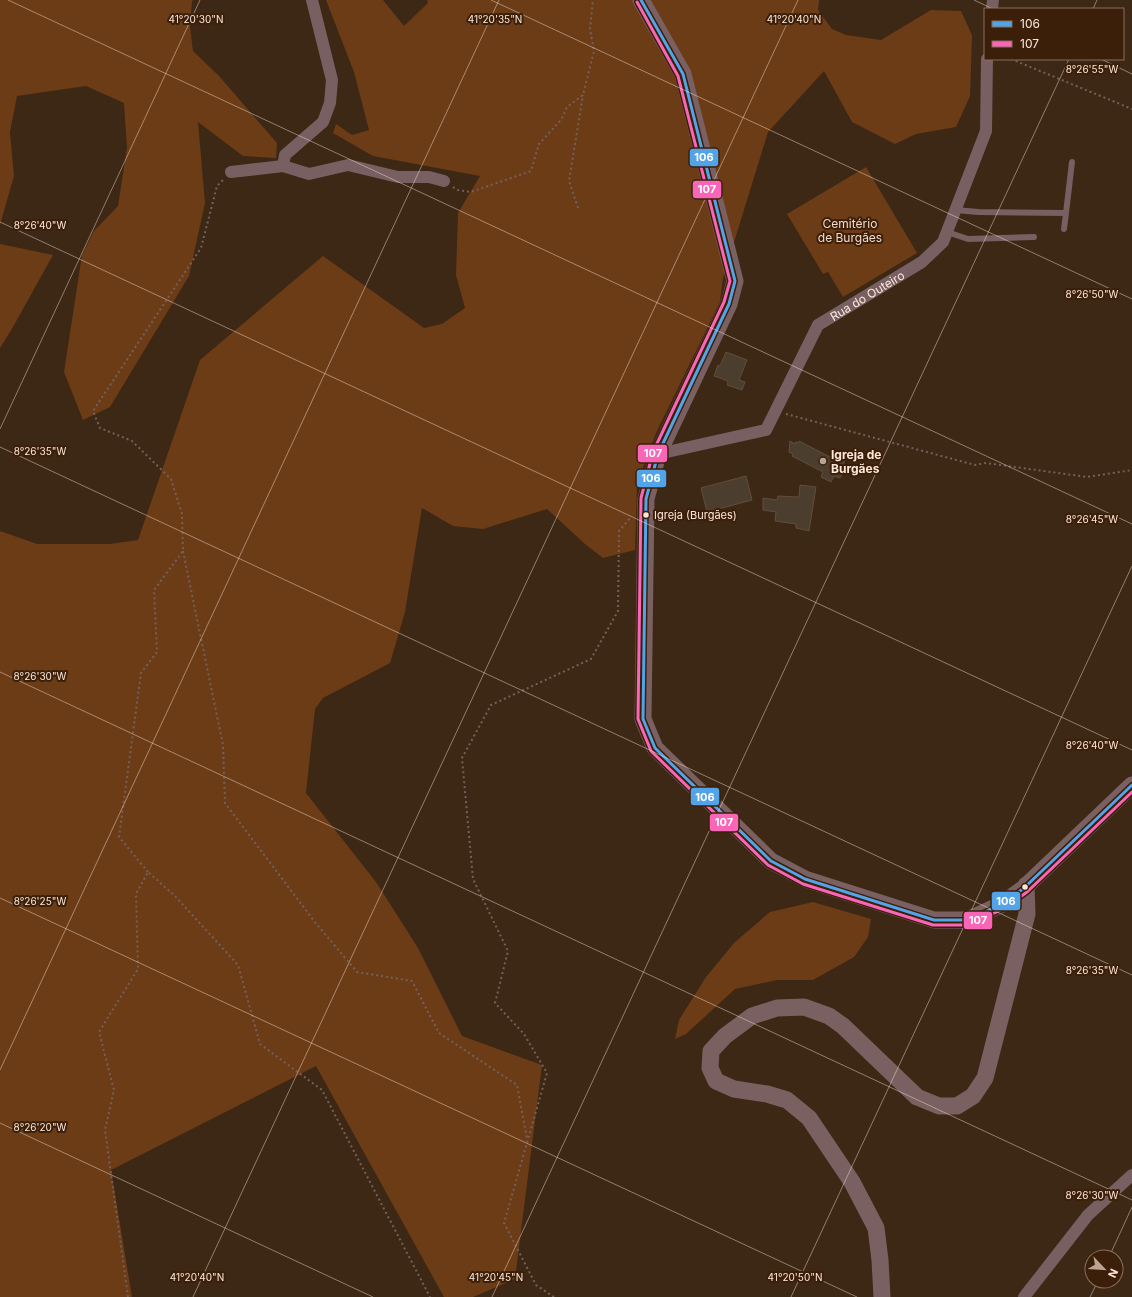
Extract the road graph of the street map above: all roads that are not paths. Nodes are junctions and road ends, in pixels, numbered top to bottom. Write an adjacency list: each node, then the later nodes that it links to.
1 (312, 0): 5 (street)
2 (641, 0): 13 (street)
3 (987, 60): 8 (street, Rua do Outeiro)
4 (1072, 162): 9 (lane)
5 (283, 166): 6 (street); 7 (street)
6 (231, 172)
7 (444, 181)
8 (956, 210): 9 (lane); 11 (street, Rua do Outeiro)
9 (1066, 213): 10 (lane)
10 (1064, 229)
11 (947, 232): 12 (lane); 13 (street, Rua do Outeiro)
12 (1034, 237)
13 (658, 454): 15 (street)
14 (1132, 785): 15 (street)
15 (1026, 885): 17 (street)
16 (1132, 1176): 18 (street)
17 (882, 1297)
18 (1024, 1297)

